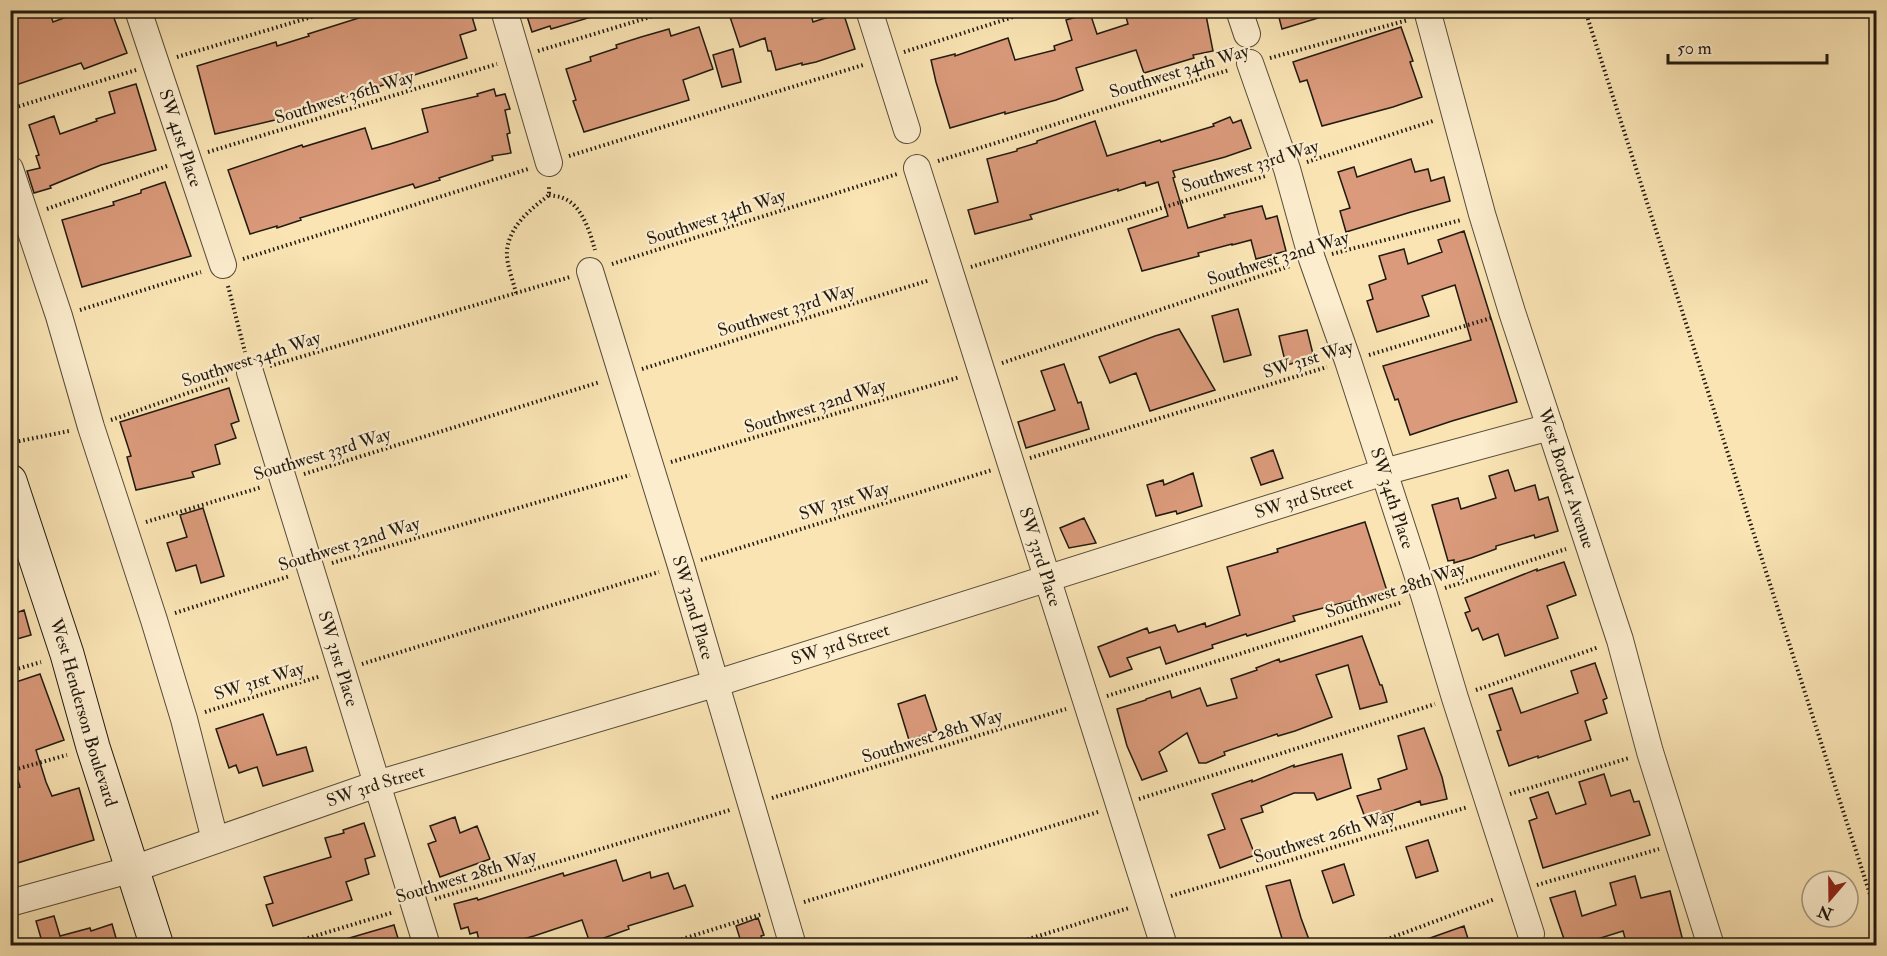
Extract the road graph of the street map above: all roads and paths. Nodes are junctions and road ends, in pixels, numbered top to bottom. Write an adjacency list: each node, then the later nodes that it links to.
1 (138, 10): 11 (street, SW 41st Place)
2 (504, 10): 7 (street)
3 (673, 10): 7 (path, Southwest 36th Way)
4 (869, 10): 10 (street)
5 (1585, 10): 61 (path)
6 (1428, 13): 8 (path, Southwest 34th Way); 9 (street, West Border Avenue)
7 (518, 57): 11 (path, Southwest 36th Way); 12 (street)
8 (1251, 63): 13 (path, Southwest 34th Way); 14 (street, SW 34th Place)
9 (1454, 114): 14 (path, Southwest 33rd Way); 17 (street, West Border Avenue)
10 (907, 130)
11 (188, 158): 18 (path, Southwest 36th Way); 20 (street, SW 41st Place)
12 (549, 163): 16 (path)
13 (917, 168): 21 (path, Southwest 34th Way); 22 (street, SW 33rd Place)
14 (1287, 169): 19 (street, SW 34th Place); 22 (path, Southwest 33rd Way)
15 (10, 170): 18 (street)
16 (549, 195): 21 (path); 23 (path)
17 (1482, 214): 19 (path, Southwest 32nd Way); 24 (street, West Border Avenue)
18 (25, 217): 29 (street)
19 (1312, 259): 25 (street, SW 34th Place); 26 (path, Southwest 32nd Way)
20 (223, 265): 27 (path)
21 (590, 271): 23 (path, Southwest 34th Way); 28 (street, SW 32nd Place)
22 (952, 273): 26 (street, SW 33rd Place); 28 (path, Southwest 33rd Way)
23 (516, 293): 27 (path, Southwest 34th Way)
24 (1512, 312): 25 (path, SW 31st Way); 30 (street, West Border Avenue)
25 (1348, 361): 32 (path, SW 31st Way); 34 (street, SW 34th Place)
26 (982, 370): 32 (street, SW 33rd Place); 33 (path, Southwest 32nd Way)
27 (250, 372): 29 (path, Southwest 34th Way); 35 (street, SW 31st Place)
28 (621, 375): 33 (street, SW 32nd Place); 35 (path, Southwest 33rd Way)
29 (91, 427): 31 (path, Southwest 34th Way); 37 (street)
30 (1550, 427): 34 (street, SW 3rd Street); 38 (street, West Border Avenue)
31 (10, 443)
32 (1012, 464): 39 (path, SW 31st Way); 41 (street, SW 33rd Place)
33 (650, 469): 39 (street, SW 32nd Place); 40 (path, Southwest 32nd Way)
34 (1384, 472): 41 (street, SW 3rd Street); 42 (street, SW 34th Place)
35 (284, 480): 37 (path, Southwest 33rd Way); 40 (street, SW 31st Place)
36 (10, 481): 44 (street, West Henderson Boulevard)
37 (125, 528): 43 (street)
38 (1587, 543): 42 (path, Southwest 28th Way); 51 (street, West Border Avenue)
39 (681, 566): 45 (path, SW 31st Way); 47 (street, SW 32nd Place)
40 (311, 569): 43 (path, Southwest 32nd Way); 45 (street, SW 31st Place)
41 (1048, 577): 47 (street, SW 3rd Street); 48 (street, SW 33rd Place)
42 (1425, 595): 48 (path, Southwest 28th Way); 54 (street, SW 34th Place)
43 (154, 620): 49 (street)
44 (67, 654): 46 (path); 50 (street, West Henderson Boulevard)
45 (342, 670): 49 (path, SW 31st Way); 53 (street, SW 31st Place)
46 (10, 671)
47 (714, 684): 53 (street, SW 3rd Street); 55 (street, SW 32nd Place)
48 (1088, 703): 55 (path, Southwest 28th Way); 58 (street, SW 33rd Place)
49 (184, 719): 56 (street)
50 (93, 747): 52 (path); 57 (street, West Henderson Boulevard)
51 (1650, 752): 54 (path, Southwest 26th Way); 69 (street, West Border Avenue)
52 (10, 771)
53 (377, 784): 56 (street, SW 3rd Street); 60 (street, SW 31st Place)
54 (1489, 800): 58 (path, Southwest 26th Way); 62 (street, SW 34th Place)
55 (750, 804): 60 (path, Southwest 28th Way); 66 (street, SW 32nd Place)
56 (215, 840): 57 (street, SW 3rd Street)
57 (133, 869): 59 (street, SW 3rd Street); 63 (street, West Henderson Boulevard)
58 (1150, 902): 67 (path, Southwest 26th Way); 68 (street, SW 33rd Place)
59 (10, 903)
60 (415, 905): 64 (path, Southwest 28th Way); 65 (street, SW 31st Place)
61 (1876, 913)
62 (1531, 934)
63 (157, 945)
64 (282, 945)
65 (427, 945)
66 (793, 945)
67 (1006, 945)
68 (1164, 945)
69 (1711, 945)

